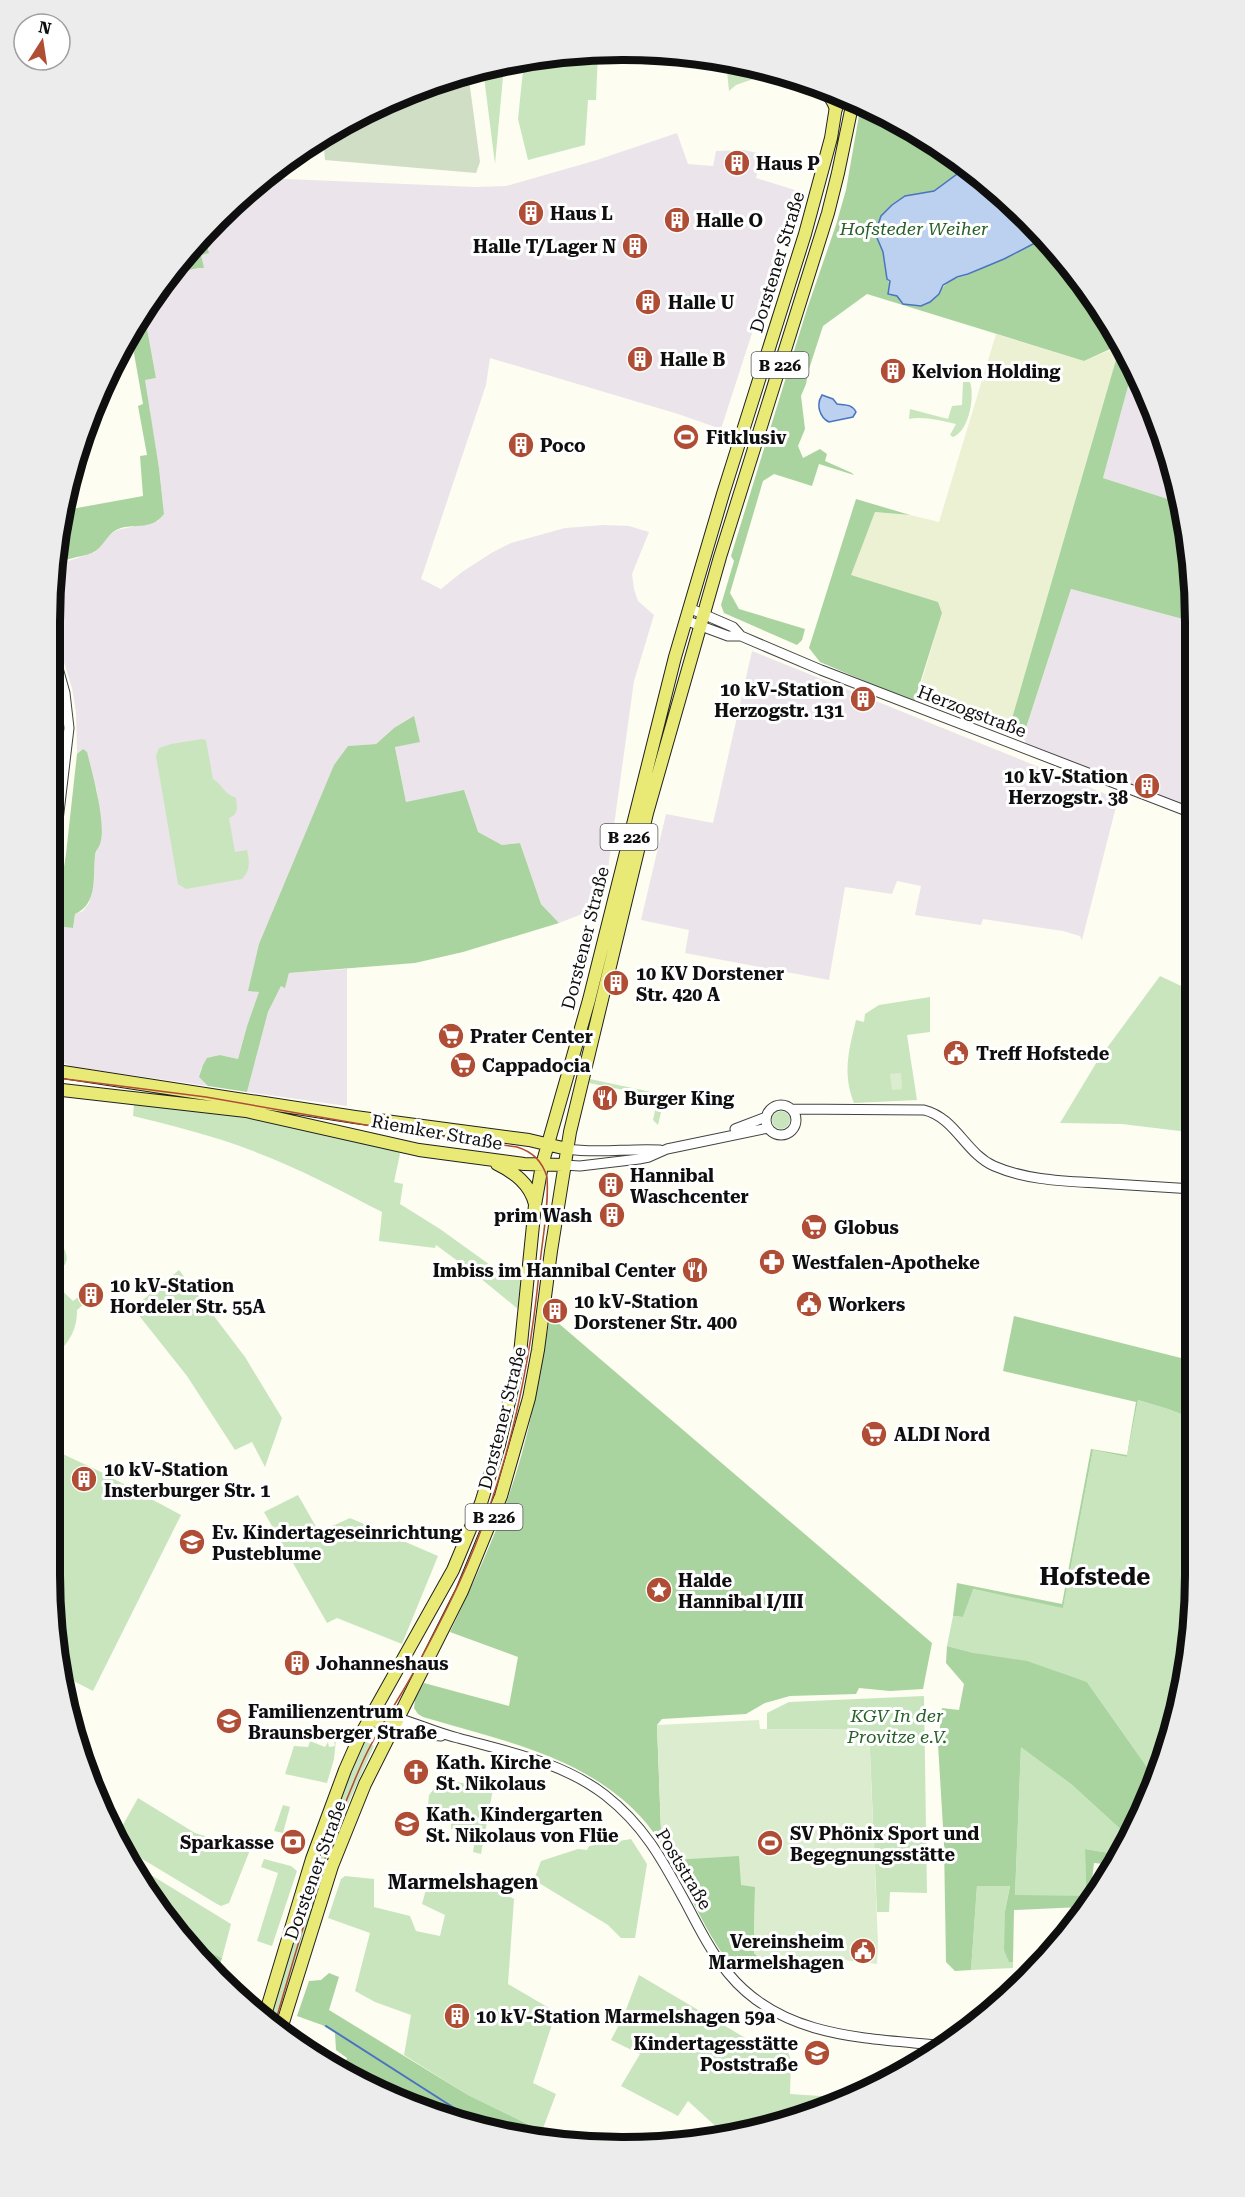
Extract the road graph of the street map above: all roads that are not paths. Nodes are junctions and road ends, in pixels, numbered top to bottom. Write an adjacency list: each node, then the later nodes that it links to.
1 (832, 101): 3 (main road)
2 (837, 103): 3 (main road, Dorstener Straße / B 226)
3 (836, 109): 5 (main road, Dorstener Straße / B 226)
4 (851, 109): 6 (main road, Dorstener Straße / B 226)
5 (687, 614): 6 (street, Herzogstraße); 18 (main road, Dorstener Straße / B 226)
6 (702, 620): 9 (street, Herzogstraße); 19 (main road, Dorstener Straße / B 226)
7 (60, 675): 8 (street)
8 (60, 804)
9 (1185, 810)
10 (60, 1071): 18 (main road, Riemker Straße)
11 (60, 1090): 21 (main road, Riemker Straße)
12 (791, 1110): 13 (street); 14 (street); 15 (street)
13 (818, 1111): 15 (street); 24 (street)
14 (766, 1117): 16 (street); 17 (street, Riemker Straße)
15 (795, 1122): 16 (street)
16 (768, 1128): 17 (street, Riemker Straße)
17 (719, 1137): 20 (street, Riemker Straße)
18 (547, 1144): 19 (main road, Riemker Straße); 22 (main road, Dorstener Straße / B 226)
19 (567, 1149): 20 (street, Riemker Straße); 23 (main road, Dorstener Straße / B 226)
20 (663, 1150): 23 (street, Riemker Straße)
21 (490, 1160): 22 (main road, Riemker Straße); 25 (main road)
22 (542, 1165): 23 (main road, Riemker Straße); 25 (main road, Dorstener Straße / B 226)
23 (564, 1166): 27 (main road, Dorstener Straße / B 226)
24 (1185, 1188)
25 (536, 1205): 26 (main road, Dorstener Straße / B 226)
26 (372, 1715): 27 (main road); 28 (main road, Dorstener Straße / B 226)
27 (395, 1722): 29 (main road, Dorstener Straße / B 226); 30 (street, Poststraße)
28 (267, 2010)
29 (283, 2023)
30 (931, 2044)

